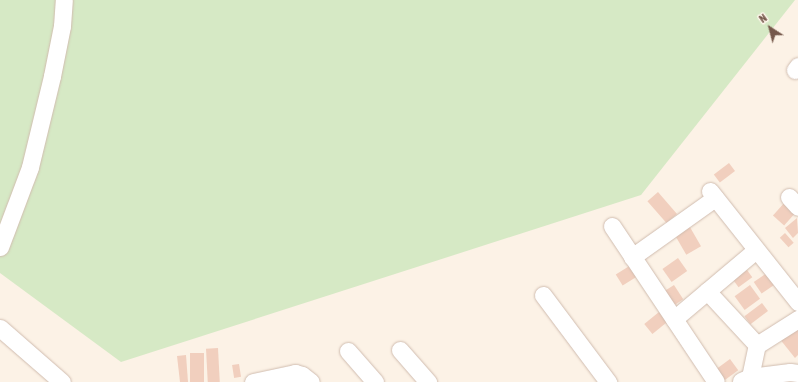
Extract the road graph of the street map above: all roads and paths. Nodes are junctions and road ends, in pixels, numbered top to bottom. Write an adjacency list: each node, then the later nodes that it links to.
1 (64, 0): 3 (street)
2 (612, 226): 5 (street)
3 (0, 247)
4 (756, 250): 5 (street); 6 (street); 8 (street)
5 (632, 257): 10 (street)
6 (708, 291): 10 (street); 12 (street)
7 (543, 295): 22 (street)
8 (798, 302)
9 (798, 318): 12 (street)
10 (674, 319): 23 (street)
11 (0, 328): 17 (street)
12 (757, 345): 16 (street)
13 (400, 350): 21 (street)
14 (348, 351): 20 (street)
15 (798, 373): 16 (street)
16 (745, 380)
17 (62, 382)
18 (253, 382): 19 (street)
19 (311, 382)
20 (375, 382)
21 (428, 382)
22 (608, 382)
23 (716, 382)

